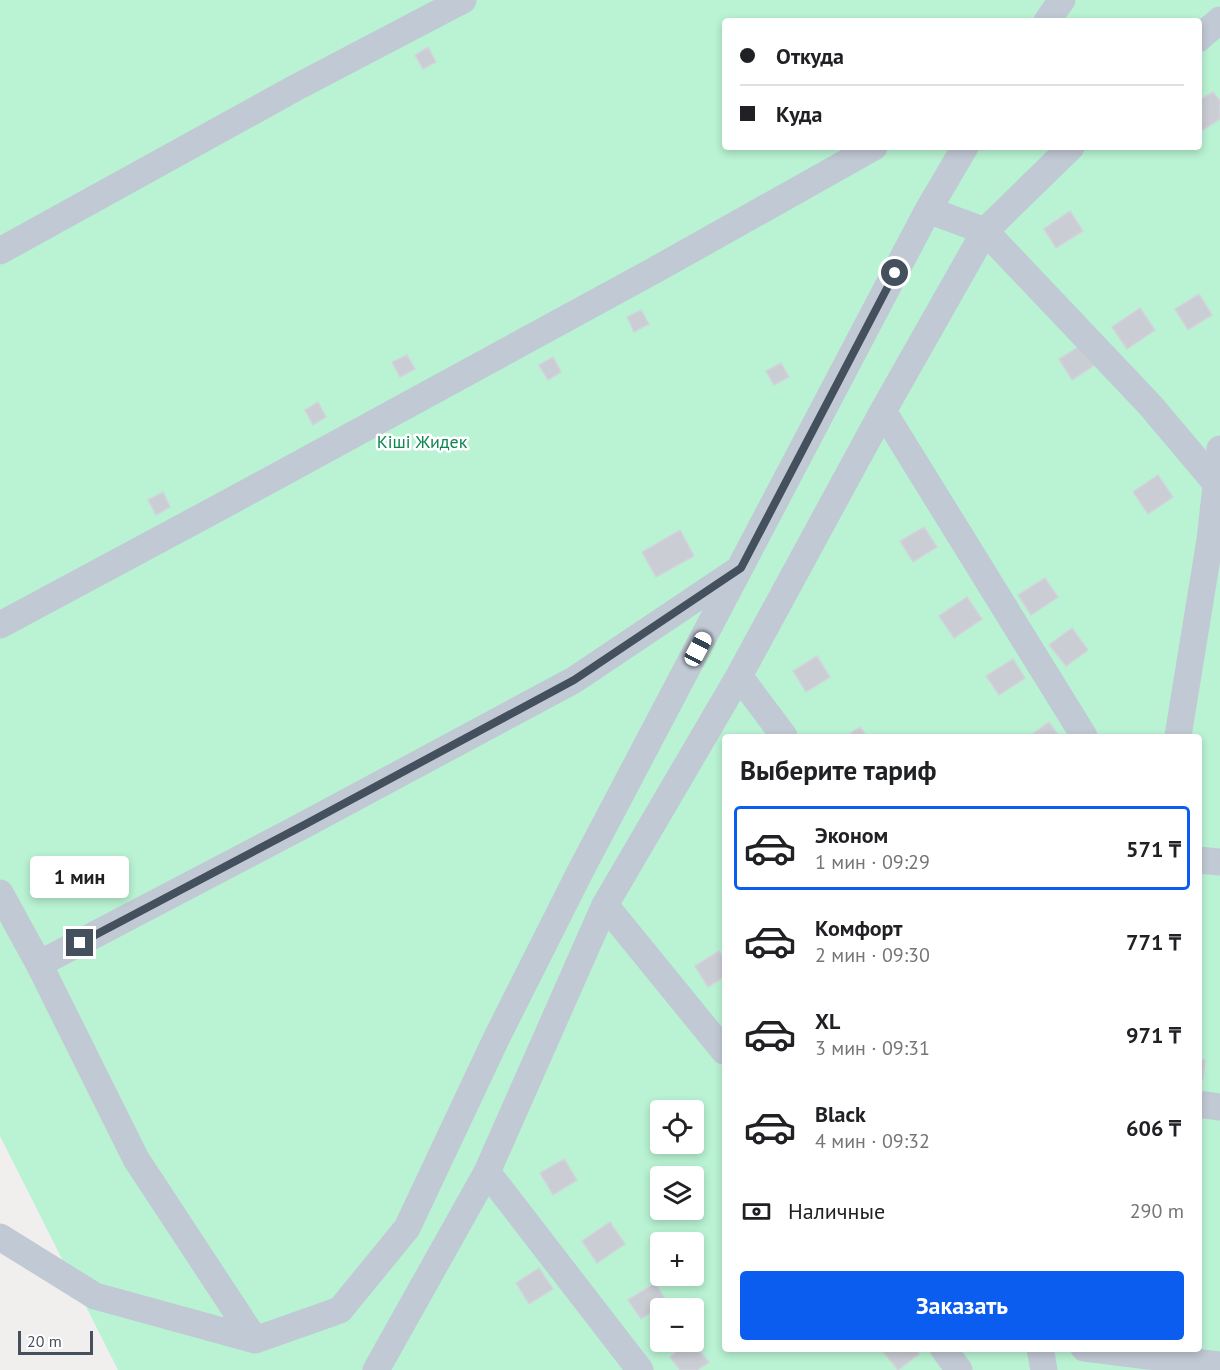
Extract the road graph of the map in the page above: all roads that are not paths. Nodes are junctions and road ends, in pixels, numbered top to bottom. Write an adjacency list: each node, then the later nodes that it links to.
1 (463, 0): 11 (street)
2 (1062, 0): 3 (street)
3 (1049, 18)
4 (1220, 20): 5 (street)
5 (1202, 36)
6 (869, 150): 17 (street)
7 (963, 150): 9 (street)
8 (1068, 150): 10 (street)
9 (928, 210): 10 (street); 16 (street)
10 (985, 231): 12 (street); 14 (street)
11 (0, 250)
12 (883, 411): 18 (street); 20 (street)
13 (1220, 450): 14 (street)
14 (1215, 482): 15 (street)
15 (1215, 540): 21 (street)
16 (741, 568): 26 (street); 32 (street)
17 (0, 625)
18 (739, 676): 19 (street); 25 (street)
19 (782, 734)
20 (1083, 734)
21 (1178, 734)
22 (1202, 860): 23 (street)
23 (1220, 862)
24 (0, 893): 26 (street)
25 (605, 905): 27 (street); 30 (street)
26 (39, 964): 32 (street)
27 (722, 1049)
28 (1202, 1105): 29 (street)
29 (1220, 1107)
30 (487, 1172): 37 (street); 38 (street)
31 (0, 1237): 32 (street)
32 (255, 1340)
33 (947, 1352): 39 (street)
34 (1041, 1352): 40 (street)
35 (1116, 1352): 36 (street)
36 (1220, 1365)
37 (376, 1370)
38 (640, 1370)
39 (959, 1370)
40 (1044, 1370)

